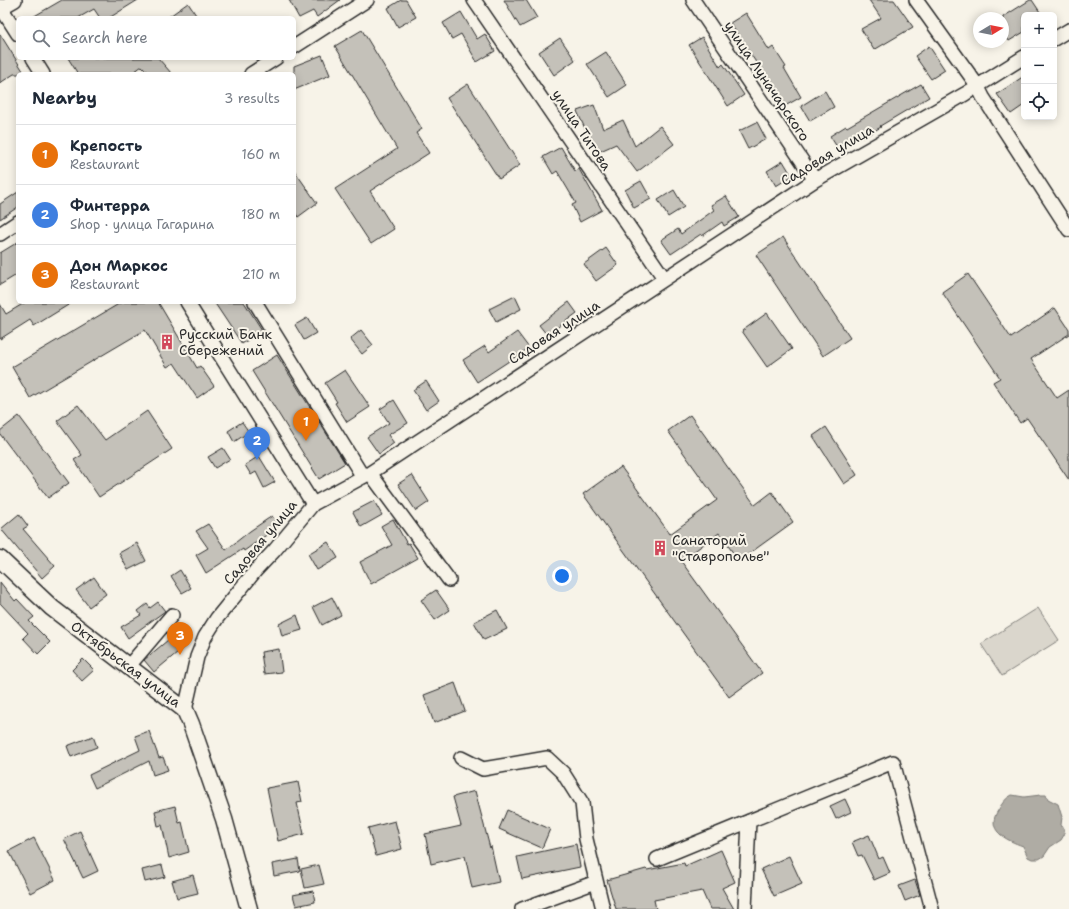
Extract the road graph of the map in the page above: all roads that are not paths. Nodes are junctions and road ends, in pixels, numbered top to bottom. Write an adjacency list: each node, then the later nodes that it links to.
1 (15, 0): 6 (street)
2 (367, 0): 10 (street)
3 (474, 0): 21 (street, улица Титова)
4 (693, 0): 17 (street, улица Луначарского)
5 (916, 0): 16 (street)
6 (1, 7): 8 (street)
7 (1069, 30): 9 (street)
8 (16, 31)
9 (1057, 37)
10 (296, 45)
11 (1021, 59): 16 (street, Садовая улица)
12 (34, 60): 14 (street)
13 (273, 60): 15 (street)
14 (42, 72)
15 (254, 72)
16 (977, 85): 17 (street, Садовая улица); 19 (street)
17 (815, 180): 21 (street, Садовая улица)
18 (16, 223): 20 (street)
19 (1069, 230)
20 (0, 234)
21 (664, 278): 24 (street, Садовая улица)
22 (188, 304): 25 (street)
23 (256, 304): 24 (street)
24 (367, 475): 25 (street, Садовая улица); 27 (street)
25 (313, 504): 30 (street, Садовая улица)
26 (0, 559): 29 (main road, Октябрьская улица)
27 (449, 580)
28 (172, 615): 29 (street)
29 (128, 667): 30 (main road, Октябрьская улица)
30 (185, 710): 35 (main road, Октябрьская улица)
31 (461, 758): 34 (street)
32 (748, 821): 33 (street); 38 (street); 39 (street)
33 (657, 859)
34 (596, 882): 36 (street); 37 (street)
35 (249, 909)
36 (522, 909)
37 (603, 909)
38 (745, 909)
39 (932, 909)

